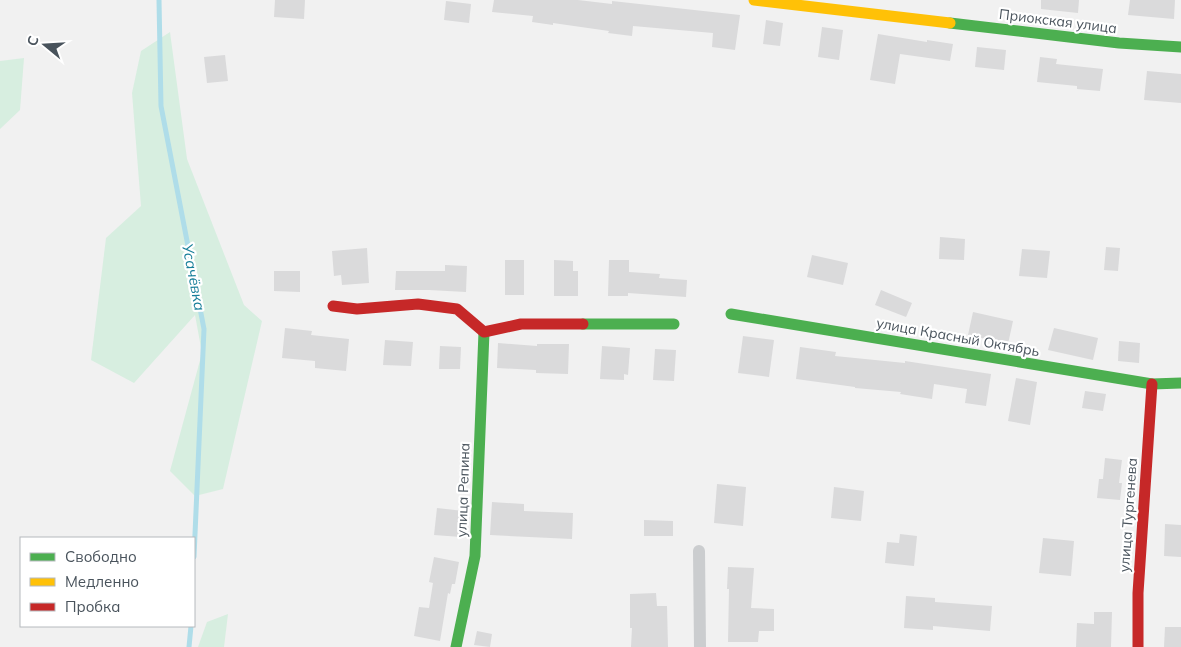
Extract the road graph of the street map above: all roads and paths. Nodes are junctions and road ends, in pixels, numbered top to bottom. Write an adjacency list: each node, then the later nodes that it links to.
1 (754, 0): 2 (street, Приокская улица)
2 (1181, 47)
3 (333, 306): 6 (street)
4 (731, 314): 8 (street, улица Красный Октябрь)
5 (674, 324): 6 (street)
6 (484, 332): 10 (street, улица Репина)
7 (1181, 383): 8 (street, улица Красный Октябрь)
8 (1152, 384): 12 (street, улица Тургенева)
9 (699, 551): 11 (street)
10 (456, 647)
11 (700, 647)
12 (1138, 647)

